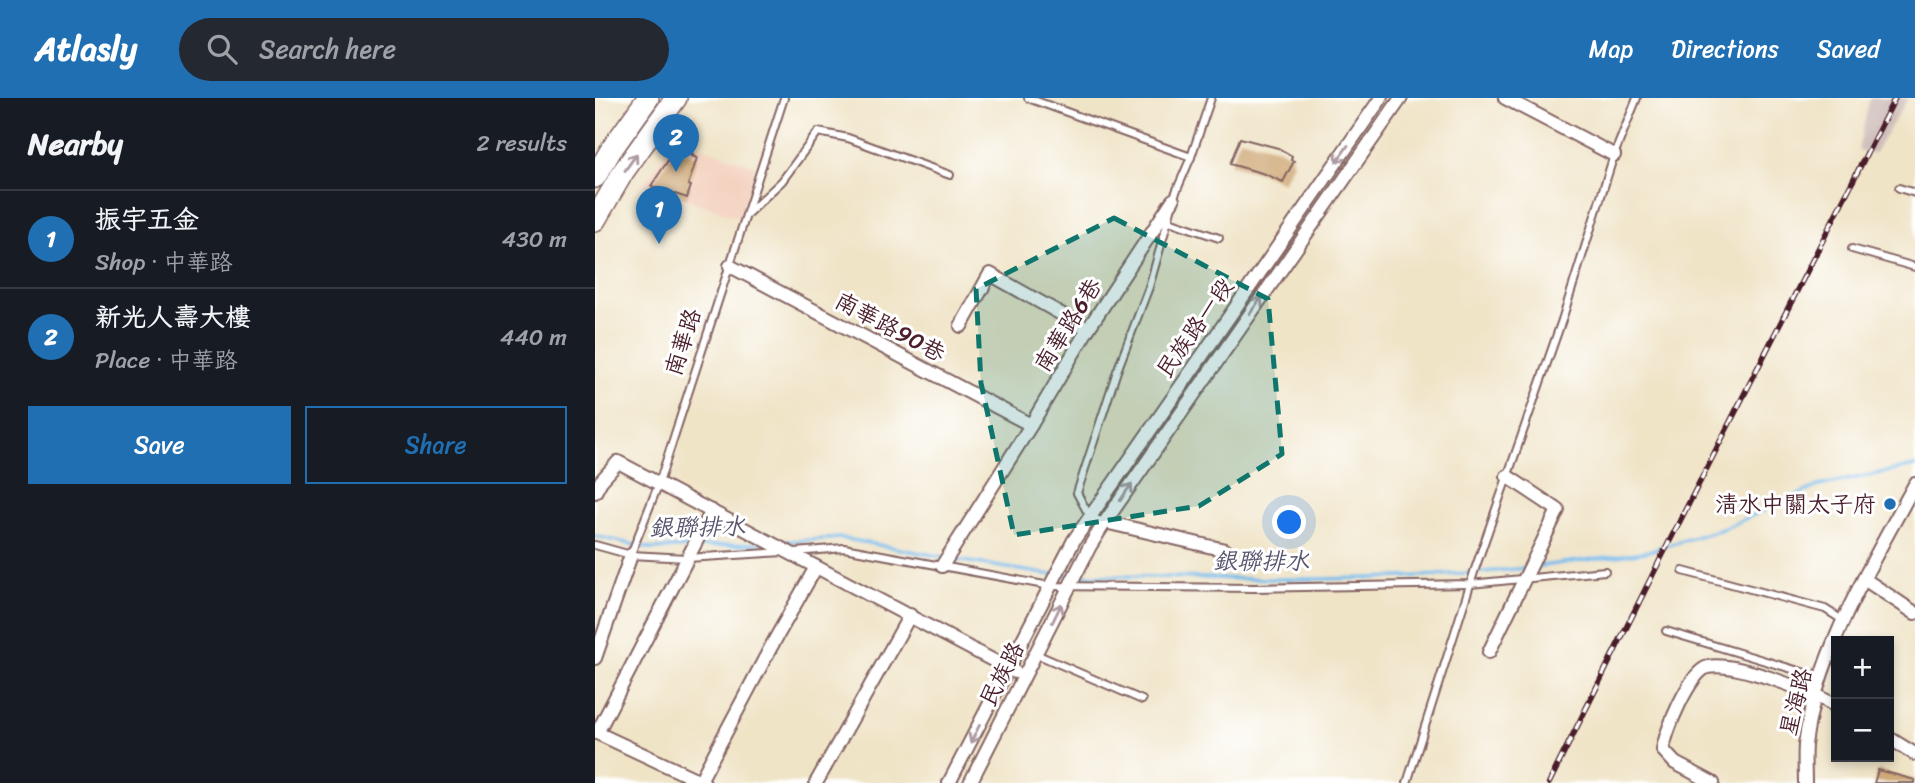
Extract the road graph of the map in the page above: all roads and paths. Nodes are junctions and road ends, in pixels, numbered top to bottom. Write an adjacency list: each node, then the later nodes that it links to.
1 (648, 98): 13 (main road)
2 (676, 98): 18 (main road, one-way to 2)
3 (784, 98): 17 (lane, 南華路)
4 (1028, 98): 11 (lane)
5 (1211, 98): 11 (lane, 南華路6巷)
6 (1381, 98): 27 (street, 民族路一段, one-way to 27)
7 (1401, 98): 28 (street, 民族路一段, one-way to 7)
8 (1505, 98): 10 (street)
9 (1637, 98): 10 (lane)
10 (1614, 155): 29 (lane)
11 (1191, 158): 16 (lane, 南華路6巷)
12 (950, 176): 17 (lane, 南華路)
13 (595, 177)
14 (1899, 188): 15 (lane)
15 (1915, 193)
16 (1173, 200): 19 (lane); 25 (street, 南華路6巷)
17 (746, 215): 22 (lane, 南華路)
18 (595, 220)
19 (1169, 222): 20 (lane); 34 (lane)
20 (1219, 238)
21 (1852, 249): 23 (lane)
22 (730, 267): 26 (street, 南華路90巷); 30 (lane, 南華路)
23 (1915, 267)
24 (961, 326): 25 (street)
25 (1088, 329): 26 (street, 南華路6巷)
26 (1031, 425): 41 (street, 南華路6巷)
27 (1151, 429): 28 (street); 34 (street, 民族路一段)
28 (1163, 438): 35 (street, 民族路一段, one-way to 28)
29 (1507, 476): 47 (street); 49 (lane)
30 (659, 483): 32 (street); 33 (street); 40 (lane, 南華路)
31 (1915, 484): 48 (street, 星海路)
32 (595, 492)
33 (712, 511): 38 (street); 39 (street)
34 (1090, 517): 35 (lane); 46 (street, 民族路一段)
35 (1105, 522): 37 (street); 45 (street, 民族路一段)
36 (595, 545): 40 (lane)
37 (1225, 550)
38 (691, 551): 39 (lane); 40 (lane); 63 (street)
39 (791, 552): 41 (lane); 42 (street)
40 (632, 553): 56 (street)
41 (946, 561): 46 (lane)
42 (816, 567): 51 (street); 66 (street)
43 (1605, 571): 47 (lane)
44 (1683, 571): 52 (lane)
45 (1074, 578): 46 (lane); 49 (lane); 55 (street, 民族路, one-way to 45)
46 (1054, 579): 57 (street, 民族路)
47 (1525, 579): 49 (lane); 54 (street)
48 (1864, 579): 50 (street); 52 (street, 星海路)
49 (1470, 584): 70 (lane)
50 (1915, 612)
51 (910, 615): 57 (street); 67 (street)
52 (1844, 621): 59 (street, 星海路)
53 (1666, 631): 59 (lane)
54 (1489, 652)
55 (1036, 654): 58 (street, 民族路); 61 (lane)
56 (595, 659)
57 (1008, 669): 58 (street); 68 (street, 民族路, one-way to 68)
58 (1024, 677): 69 (street, 民族路)
59 (1822, 678): 60 (street, 星海路)
60 (1817, 695): 62 (street); 71 (street); 72 (street, 星海路)
61 (1142, 700)
62 (1831, 703)
63 (596, 733): 66 (street)
64 (1894, 741): 65 (street)
65 (1915, 754)
66 (702, 782)
67 (816, 783)
68 (950, 783)
69 (970, 783)
70 (1407, 783)
71 (1713, 783)
72 (1805, 783)

